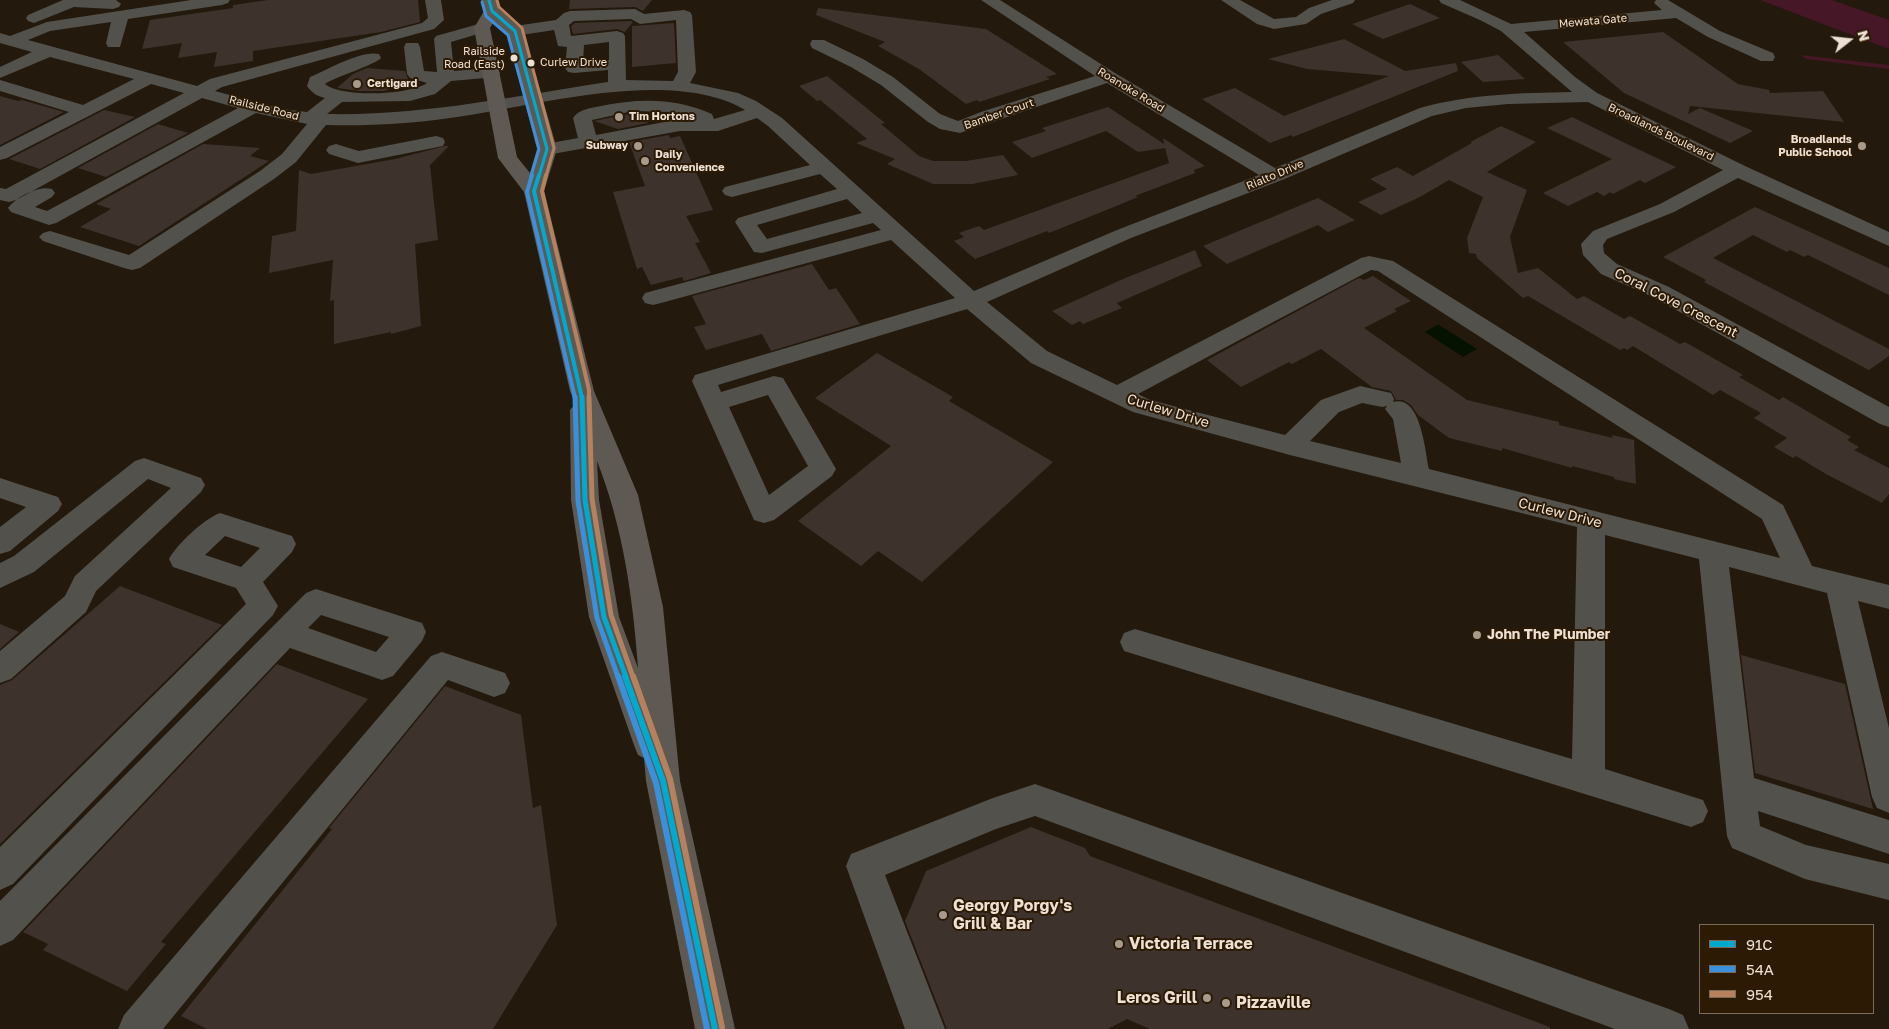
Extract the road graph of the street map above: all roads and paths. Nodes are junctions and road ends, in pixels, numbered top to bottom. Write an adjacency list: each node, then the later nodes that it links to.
1 (146, 0): 9 (street)
2 (222, 0): 12 (street)
3 (434, 0): 36 (street)
4 (989, 0): 31 (street, Roanoke Road)
5 (1229, 0): 6 (street)
6 (1347, 0)
7 (1447, 0): 17 (street, Broadlands Boulevard)
8 (1657, 0): 11 (street)
9 (75, 1): 13 (street)
10 (490, 5): 16 (main road); 18 (main road)
11 (1677, 13): 17 (street, Mewata Gate); 26 (street)
12 (122, 14): 15 (street); 22 (street)
13 (26, 21): 15 (street); 19 (street)
14 (561, 24): 18 (street); 21 (street); 35 (street)
15 (47, 27): 19 (street)
16 (482, 28): 20 (street); 28 (main road)
17 (1508, 29): 39 (street, Broadlands Boulevard)
18 (515, 30): 40 (main road)
19 (4, 37): 25 (street, Railside Road)
20 (442, 39): 24 (street); 30 (street)
21 (576, 40): 27 (street); 27 (street)
22 (114, 43)
23 (818, 44): 31 (street, Bamber Court)
24 (412, 47): 30 (street); 38 (street)
25 (48, 51): 29 (street); 32 (street, Railside Road)
26 (1767, 57)
27 (617, 64): 34 (street)
28 (491, 72): 30 (street); 41 (main road)
29 (0, 73)
30 (446, 77): 37 (street)
31 (1109, 77): 55 (street, Roanoke Road)
32 (150, 78): 36 (street, Railside Road); 43 (street)
33 (0, 85): 43 (street)
34 (617, 86): 35 (street, Curlew Drive); 40 (street, Curlew Drive)
35 (679, 87): 44 (street, Curlew Drive)
36 (200, 92): 42 (street, Railside Road); 60 (street)
37 (410, 96): 38 (street); 45 (street)
38 (338, 97): 46 (street)
39 (1591, 97): 54 (street, Broadlands Boulevard); 55 (street, Rialto Drive)
40 (533, 98): 41 (street, Railside Road); 50 (main road)
41 (497, 105): 45 (street, Railside Road); 57 (main road)
42 (255, 106): 46 (street, Railside Road); 56 (street)
43 (85, 111): 52 (street)
44 (758, 111): 47 (street); 53 (street, Curlew Drive)
45 (400, 119): 46 (street, Railside Road)
46 (315, 120): 63 (street)
47 (718, 126): 49 (street); 49 (street)
48 (436, 142): 51 (street)
49 (588, 142): 50 (street)
50 (546, 149): 57 (main road)
51 (336, 150)
52 (0, 154)
53 (824, 167): 58 (street); 59 (street, Curlew Drive)
54 (1738, 170): 64 (street, Broadlands Boulevard); 70 (street, Coral Cove Crescent)
55 (1275, 176): 66 (street, Rialto Drive)
56 (70, 179)
57 (534, 191): 67 (main road)
58 (732, 191)
59 (850, 191): 61 (street, Curlew Drive); 61 (street)
60 (0, 194)
61 (877, 215): 62 (street, Curlew Drive)
62 (896, 232): 65 (street); 66 (street, Curlew Drive)
63 (50, 237)
64 (1889, 240)
65 (654, 298)
66 (971, 300): 68 (street, Curlew Drive); 69 (street, Rialto Drive)
67 (582, 391): 87 (main road); 87 (main road)
68 (1117, 395): 71 (street, Curlew Drive); 77 (street)
69 (714, 403): 69 (street)
70 (1889, 418)
71 (1290, 446): 72 (street, Curlew Drive); 72 (street)
72 (1417, 476): 74 (street, Curlew Drive)
73 (0, 488): 75 (street)
74 (1591, 521): 76 (street, Curlew Drive); 86 (street)
75 (0, 543)
76 (1713, 552): 77 (street, Curlew Drive); 88 (street)
77 (1801, 573): 80 (street, Curlew Drive)
78 (0, 577): 84 (street)
79 (246, 580): 92 (street)
80 (1839, 583): 81 (street, Curlew Drive); 89 (street)
81 (1889, 597)
82 (285, 633): 94 (street)
83 (1135, 642): 86 (street)
84 (0, 670)
85 (494, 684): 95 (street)
86 (1588, 779): 90 (street)
87 (663, 782): 96 (main road)
88 (1739, 789): 91 (street); 93 (street)
89 (1889, 797)
90 (1691, 811)
91 (1889, 836)
92 (0, 872)
93 (1889, 882)
94 (0, 928)
95 (138, 1029)
96 (715, 1029)
97 (925, 1029): 98 (street)
98 (1669, 1029)

